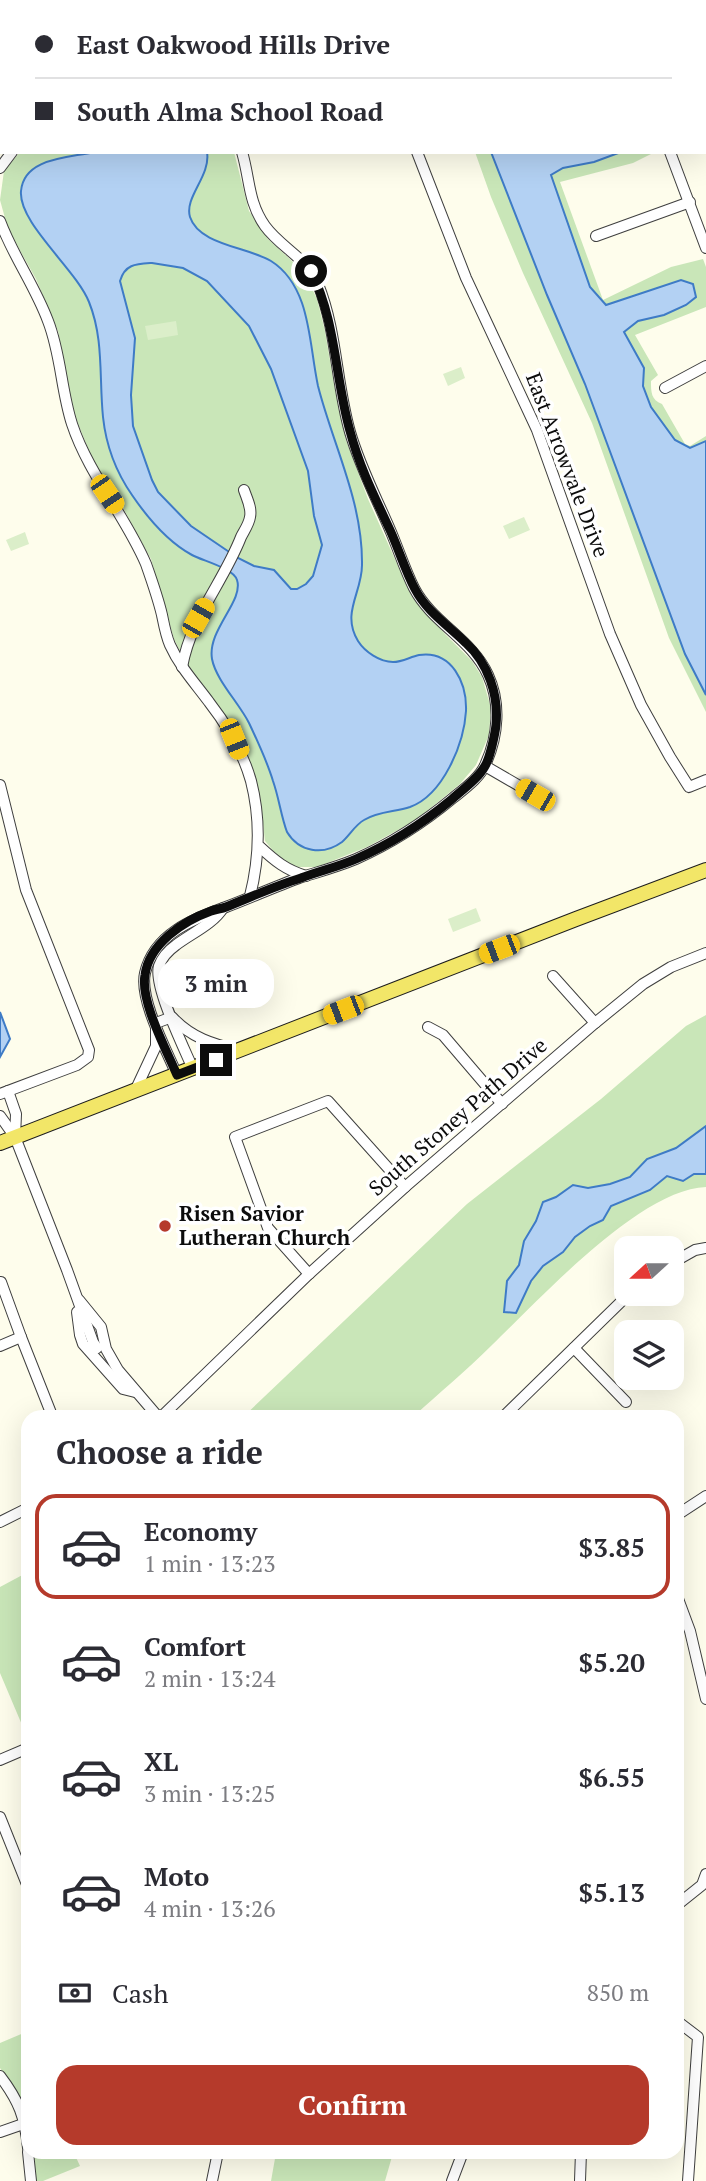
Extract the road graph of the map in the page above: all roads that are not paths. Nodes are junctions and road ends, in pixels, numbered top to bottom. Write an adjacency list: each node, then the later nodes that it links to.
1 (242, 154): 12 (street)
2 (418, 154): 13 (street, East Arrowvale Drive)
3 (671, 154): 4 (street)
4 (690, 202): 6 (street); 7 (street)
5 (0, 221): 11 (street)
6 (596, 236)
7 (706, 248)
8 (706, 366): 9 (street)
9 (665, 388)
10 (244, 490): 11 (street)
11 (182, 667): 16 (street)
12 (485, 766): 15 (street); 18 (street)
13 (706, 780)
14 (0, 785): 33 (street)
15 (535, 795)
16 (260, 847): 18 (street); 19 (street)
17 (706, 870): 29 (main road)
18 (306, 876): 19 (street)
19 (250, 896): 20 (street)
20 (223, 908): 23 (street); 24 (street)
21 (706, 953): 27 (street, South Stoney Path Drive)
22 (553, 976): 27 (street)
23 (159, 980): 24 (street); 25 (street)
24 (145, 982): 26 (street)
25 (172, 1017): 26 (street); 29 (street); 30 (street)
26 (156, 1023): 31 (street); 32 (street)
27 (595, 1023): 34 (street, South Stoney Path Drive)
28 (428, 1027): 34 (street)
29 (240, 1051): 30 (main road)
30 (193, 1069): 31 (main road)
31 (177, 1075): 32 (main road)
32 (135, 1091): 36 (main road)
33 (4, 1093): 36 (street)
34 (502, 1104): 38 (street, South Stoney Path Drive)
35 (0, 1116): 36 (street)
36 (15, 1137): 37 (main road); 47 (street)
37 (0, 1143)
38 (405, 1188): 41 (street, South Stoney Path Drive); 41 (street)
39 (706, 1248): 40 (street)
40 (684, 1256)
41 (309, 1274): 52 (street, South Stoney Path Drive)
42 (1, 1282): 44 (street)
43 (617, 1306): 46 (street)
44 (21, 1337): 45 (street); 50 (street)
45 (0, 1346)
46 (574, 1348): 49 (street); 53 (street)
47 (99, 1352): 48 (street); 48 (street)
48 (135, 1392): 51 (street)
49 (626, 1402)
50 (50, 1410)
51 (152, 1410)
52 (167, 1410)
53 (510, 1410)
54 (706, 1496): 55 (street)
55 (684, 1510)
56 (21, 1512): 57 (street)
57 (0, 1522)
58 (684, 1615): 59 (street)
59 (706, 1699)
60 (21, 1751): 61 (street)
61 (0, 1760)
62 (0, 1817): 63 (street)
63 (21, 1870)
64 (704, 1882): 65 (street)
65 (684, 1899)
66 (684, 2026): 79 (street)
67 (0, 2077): 68 (street)
68 (21, 2108)
69 (21, 2125): 70 (street)
70 (0, 2132)
71 (29, 2159): 75 (street)
72 (217, 2159): 76 (street)
73 (460, 2159): 77 (street)
74 (581, 2159): 78 (street)
75 (31, 2181)
76 (212, 2181)
77 (452, 2181)
78 (580, 2181)
79 (688, 2181)

